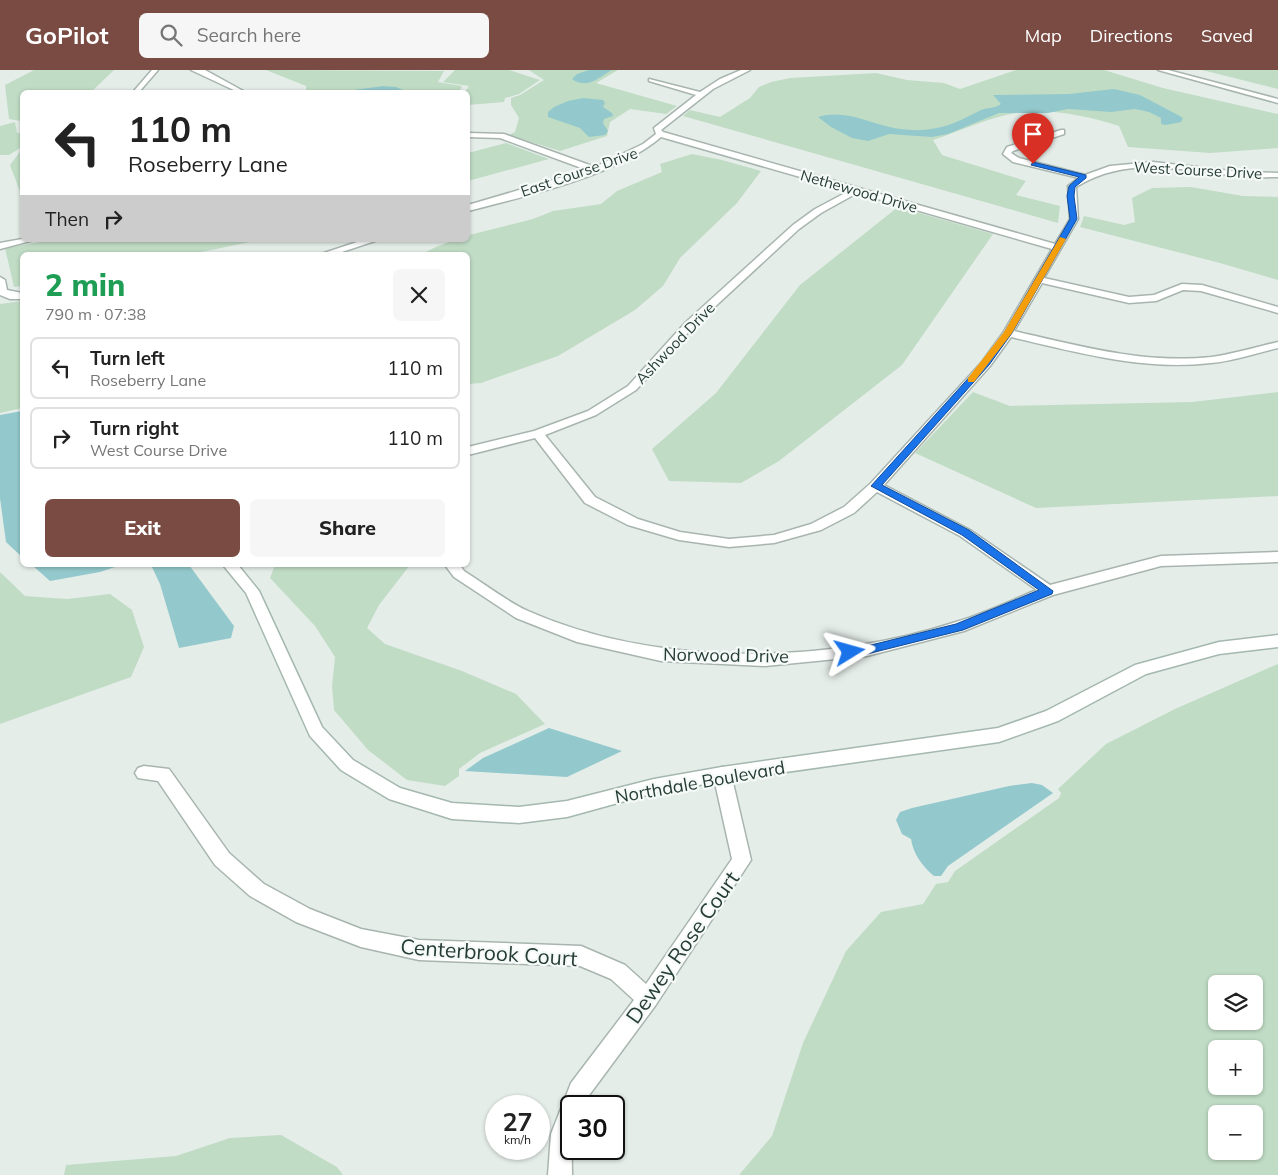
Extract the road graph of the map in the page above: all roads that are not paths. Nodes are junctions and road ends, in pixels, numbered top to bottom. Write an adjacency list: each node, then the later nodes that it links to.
1 (154, 70): 2 (street); 7 (street)
2 (162, 70)
3 (194, 70): 8 (street)
4 (747, 70): 9 (street, East Course Drive)
5 (1161, 70): 10 (street)
6 (652, 80): 9 (street)
7 (138, 90)
8 (238, 90)
9 (702, 95): 13 (street, East Course Drive)
10 (1278, 101)
11 (1061, 132): 16 (street)
12 (470, 134): 14 (street)
13 (660, 134): 14 (street, East Course Drive); 17 (street, Nethewood Drive)
14 (593, 169): 18 (street, East Course Drive)
15 (1278, 174): 16 (street, West Course Drive)
16 (1084, 177): 22 (street)
17 (857, 190): 22 (street, Nethewood Drive); 30 (street, Ashwood Drive)
18 (470, 207)
19 (20, 242): 21 (street)
20 (366, 242): 23 (street)
21 (0, 246)
22 (1058, 248): 25 (street)
23 (333, 252)
24 (0, 280): 26 (street)
25 (1039, 280): 27 (street); 28 (street)
26 (20, 296)
27 (1278, 310)
28 (1008, 333): 29 (street); 32 (street)
29 (1278, 345)
30 (538, 434): 31 (street, Ashwood Drive); 32 (street)
31 (470, 451)
32 (876, 486): 36 (street)
33 (1278, 557): 36 (street, Norwood Drive)
34 (232, 567): 39 (street, Northdale Boulevard)
35 (454, 567): 36 (street, Norwood Drive)
36 (1048, 591)
37 (1278, 641): 39 (street, Northdale Boulevard)
38 (144, 772): 40 (street, Centerbrook Court)
39 (722, 774): 40 (street, Dewey Rose Court)
40 (648, 999): 41 (street, Dewey Rose Court)
41 (577, 1095)
42 (561, 1160): 43 (street)
43 (560, 1175)

